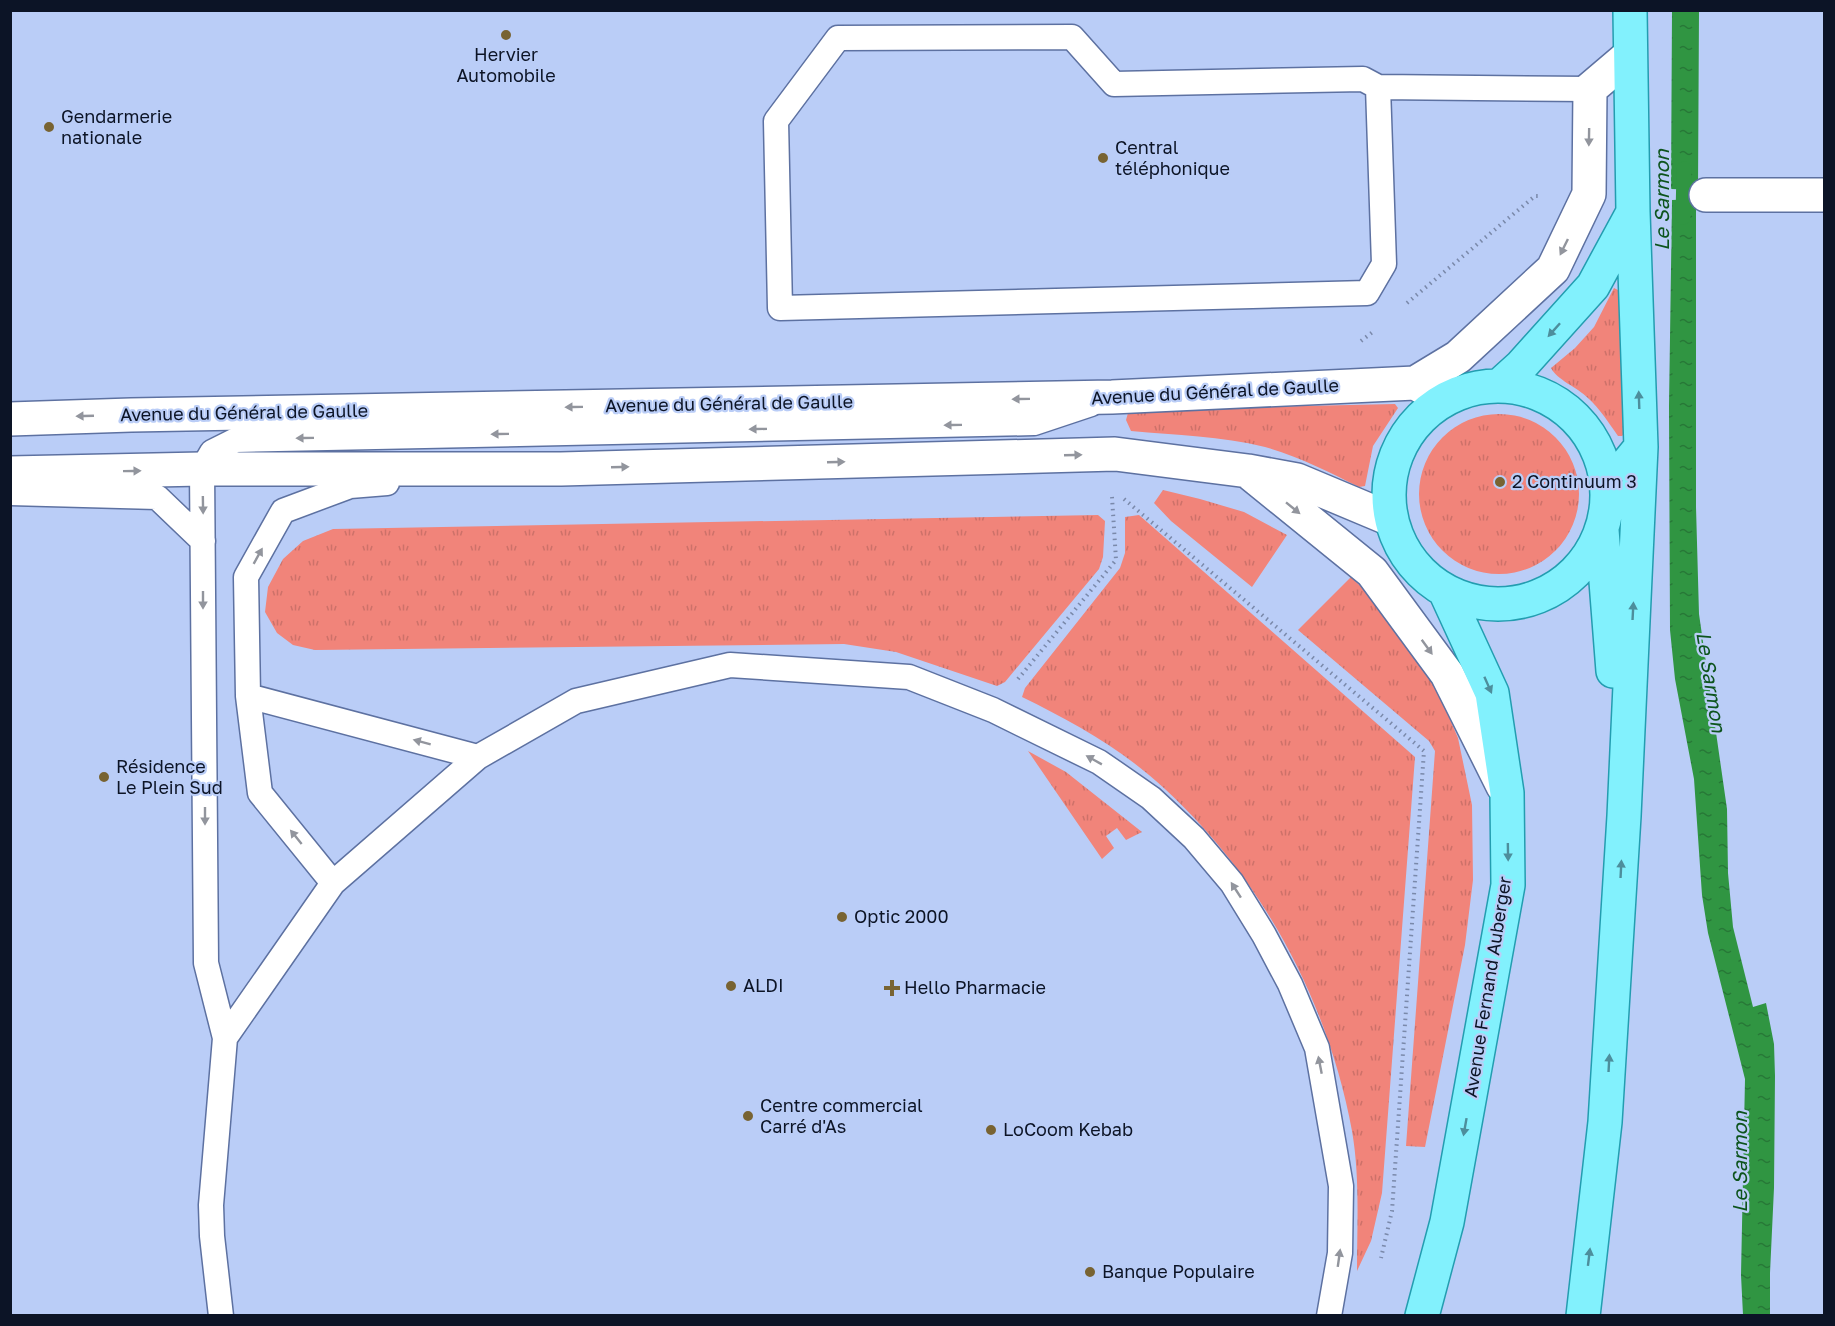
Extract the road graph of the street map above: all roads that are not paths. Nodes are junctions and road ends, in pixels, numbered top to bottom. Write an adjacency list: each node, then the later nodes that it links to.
1 (1630, 10): 2 (main road)
2 (1630, 55): 4 (main road); 7 (main road)
3 (1377, 87): 3 (lane); 4 (lane)
4 (1590, 88): 8 (main road, one-way to 8)
5 (1707, 195): 6 (main road)
6 (1824, 195)
7 (1633, 212): 9 (main road, one-way to 9); 13 (main road, one-way to 7)
8 (1415, 383): 10 (main road, Avenue du Général de Gaulle); 11 (main road)
9 (1500, 385): 11 (main road); 18 (main road)
10 (1112, 397): 12 (main road, Avenue du Général de Gaulle, one-way to 12); 15 (lane, one-way to 15)
11 (1444, 399): 20 (main road)
12 (10, 419)
13 (1641, 447): 18 (main road); 27 (main road, one-way to 13)
14 (561, 469): 15 (main road); 16 (main road, one-way to 16); 24 (lane, one-way to 14)
15 (202, 470): 17 (main road, one-way to 15); 22 (lane, one-way to 22)
16 (1248, 471): 20 (main road); 26 (main road, one-way to 26)
17 (10, 473)
18 (1608, 489): 21 (main road)
19 (10, 493): 22 (lane)
20 (1390, 519): 23 (main road)
21 (1602, 530): 23 (main road); 27 (main road)
22 (203, 541): 29 (lane, one-way to 29)
23 (1446, 593): 26 (main road, Avenue Fernand Auberger, one-way to 26)
24 (248, 696): 25 (lane, one-way to 24); 28 (lane, one-way to 24)
25 (478, 757): 28 (lane); 31 (lane, one-way to 25)
26 (1507, 793): 32 (main road, Avenue Fernand Auberger, one-way to 32)
27 (1624, 816): 33 (main road, one-way to 27)
28 (333, 883): 29 (lane)
29 (225, 1038): 30 (lane)
30 (221, 1316)
31 (1329, 1316)
32 (1422, 1316)
33 (1583, 1316)

